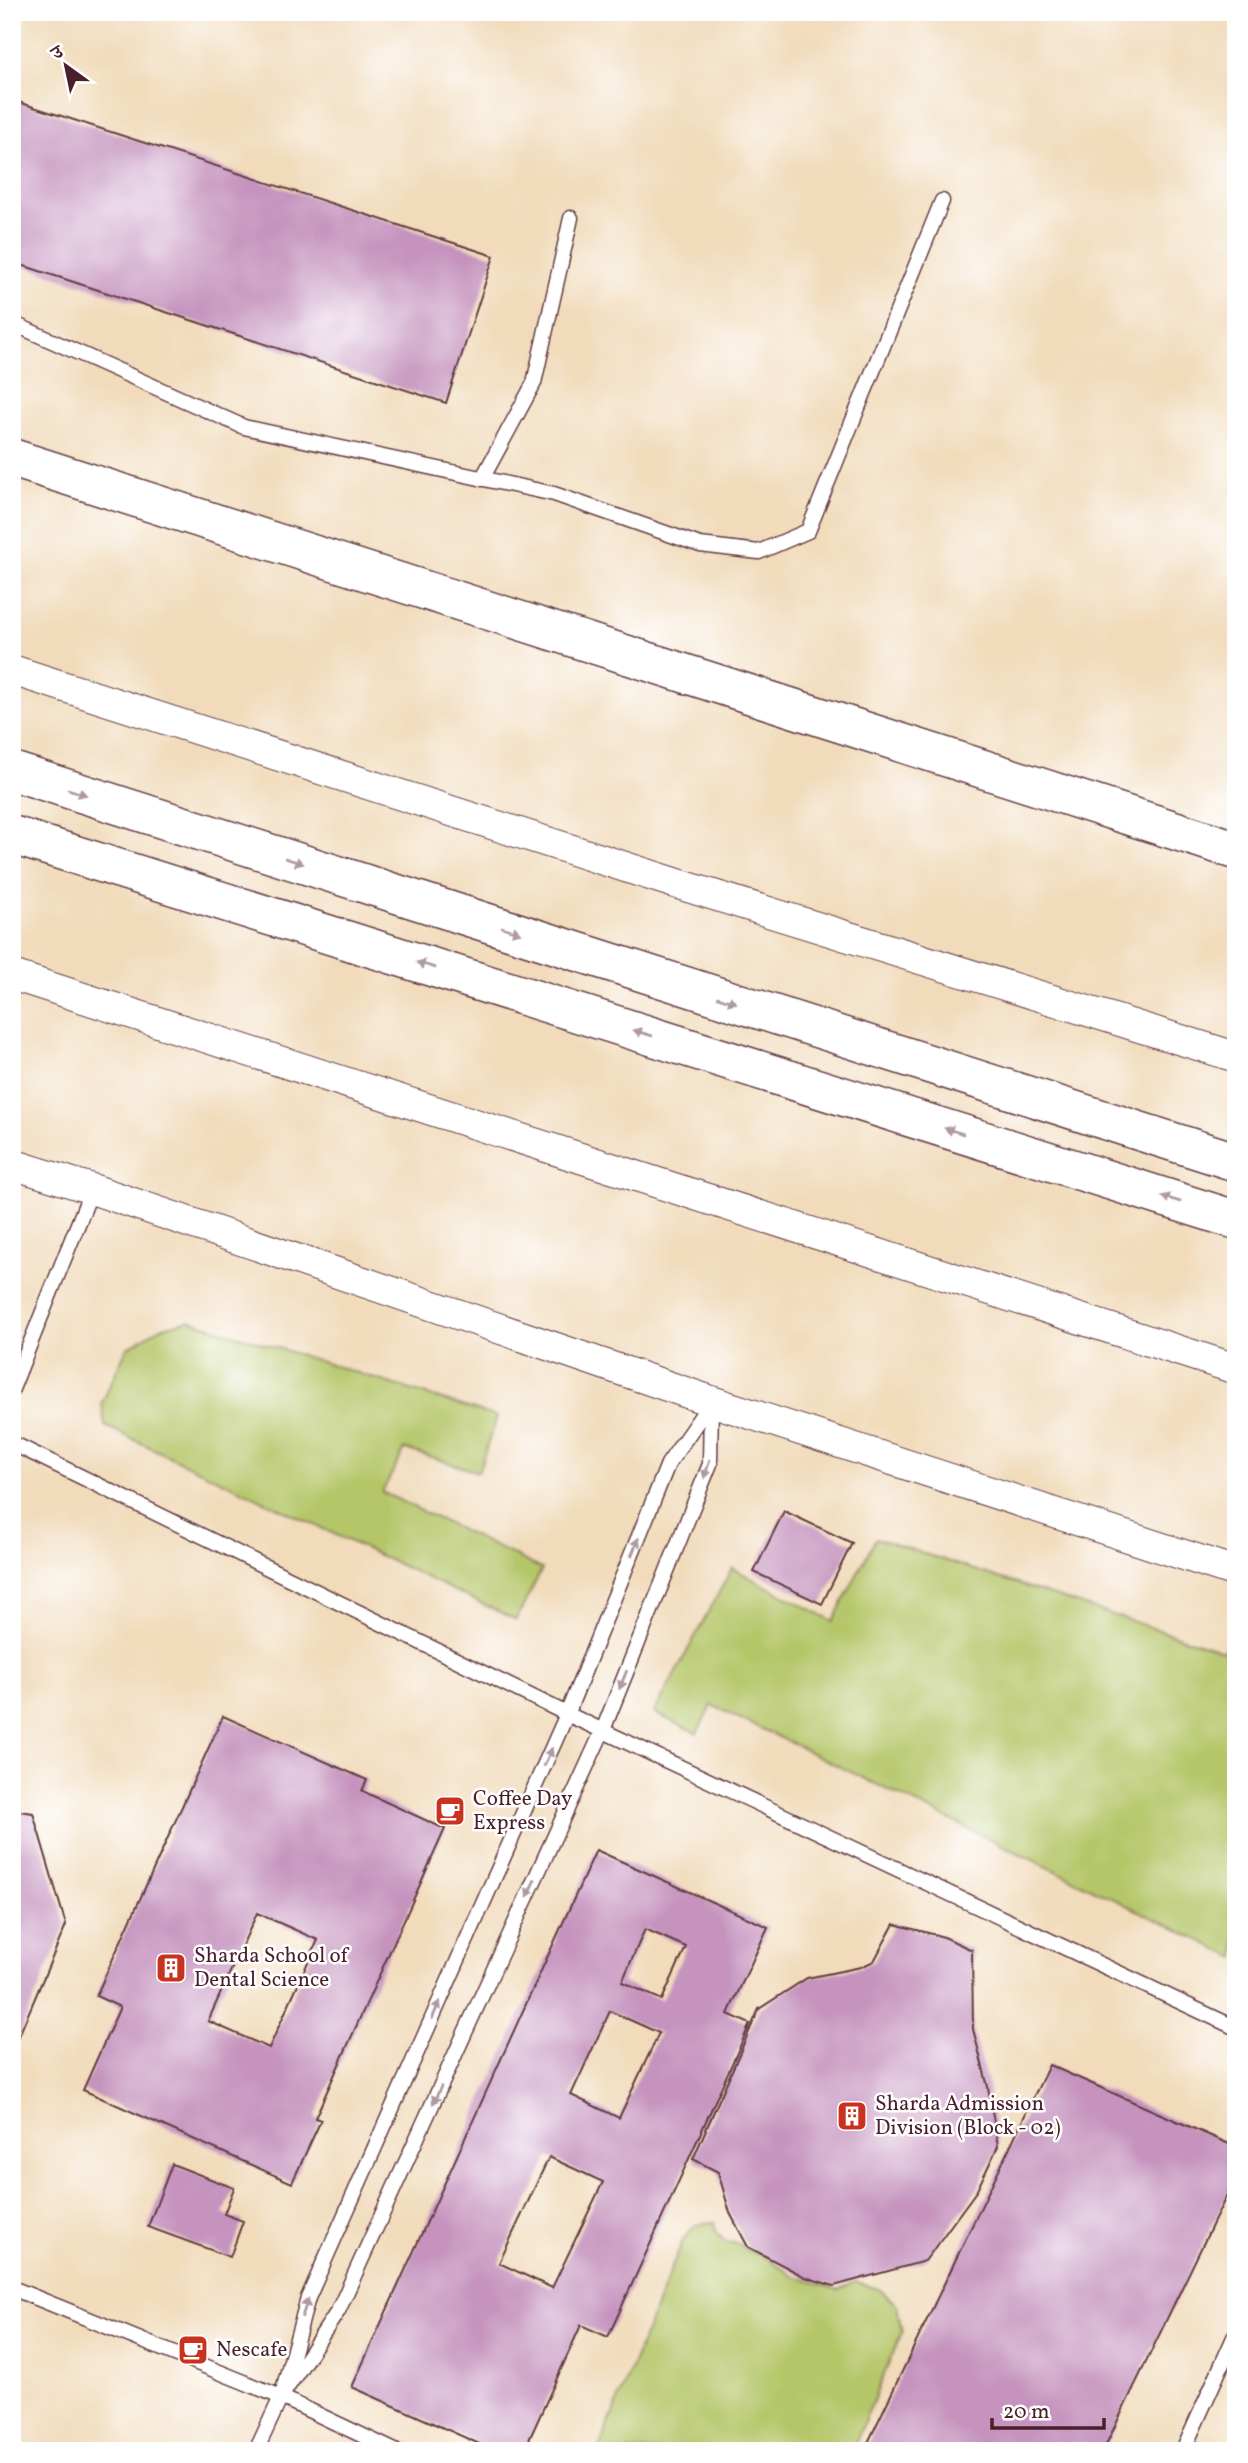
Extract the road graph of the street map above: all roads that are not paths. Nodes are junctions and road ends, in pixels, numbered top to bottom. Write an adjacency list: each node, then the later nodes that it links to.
1 (942, 201): 5 (lane)
2 (571, 218): 5 (lane)
3 (12, 323): 5 (lane)
4 (12, 458): 9 (street)
5 (482, 479)
6 (12, 670): 11 (street)
7 (12, 771): 12 (street, one-way to 12)
8 (12, 835): 15 (street, one-way to 8)
9 (1236, 850)
10 (12, 975): 16 (street)
11 (1236, 1057)
12 (1236, 1162)
13 (12, 1164): 14 (street)
14 (92, 1189): 17 (lane); 18 (street)
15 (1236, 1220)
16 (1236, 1369)
17 (12, 1389)
18 (711, 1401): 20 (street); 21 (lane, one-way to 18); 22 (lane, one-way to 22)
19 (12, 1443): 21 (lane)
20 (1236, 1572)
21 (568, 1714): 22 (lane); 26 (lane, one-way to 21)
22 (603, 1730): 23 (lane); 26 (lane, one-way to 26)
23 (1236, 2028)
24 (12, 2288): 26 (lane)
25 (1236, 2333): 29 (lane)
26 (281, 2397): 27 (lane); 28 (lane)
27 (256, 2451)
28 (395, 2451)
29 (1183, 2451)

